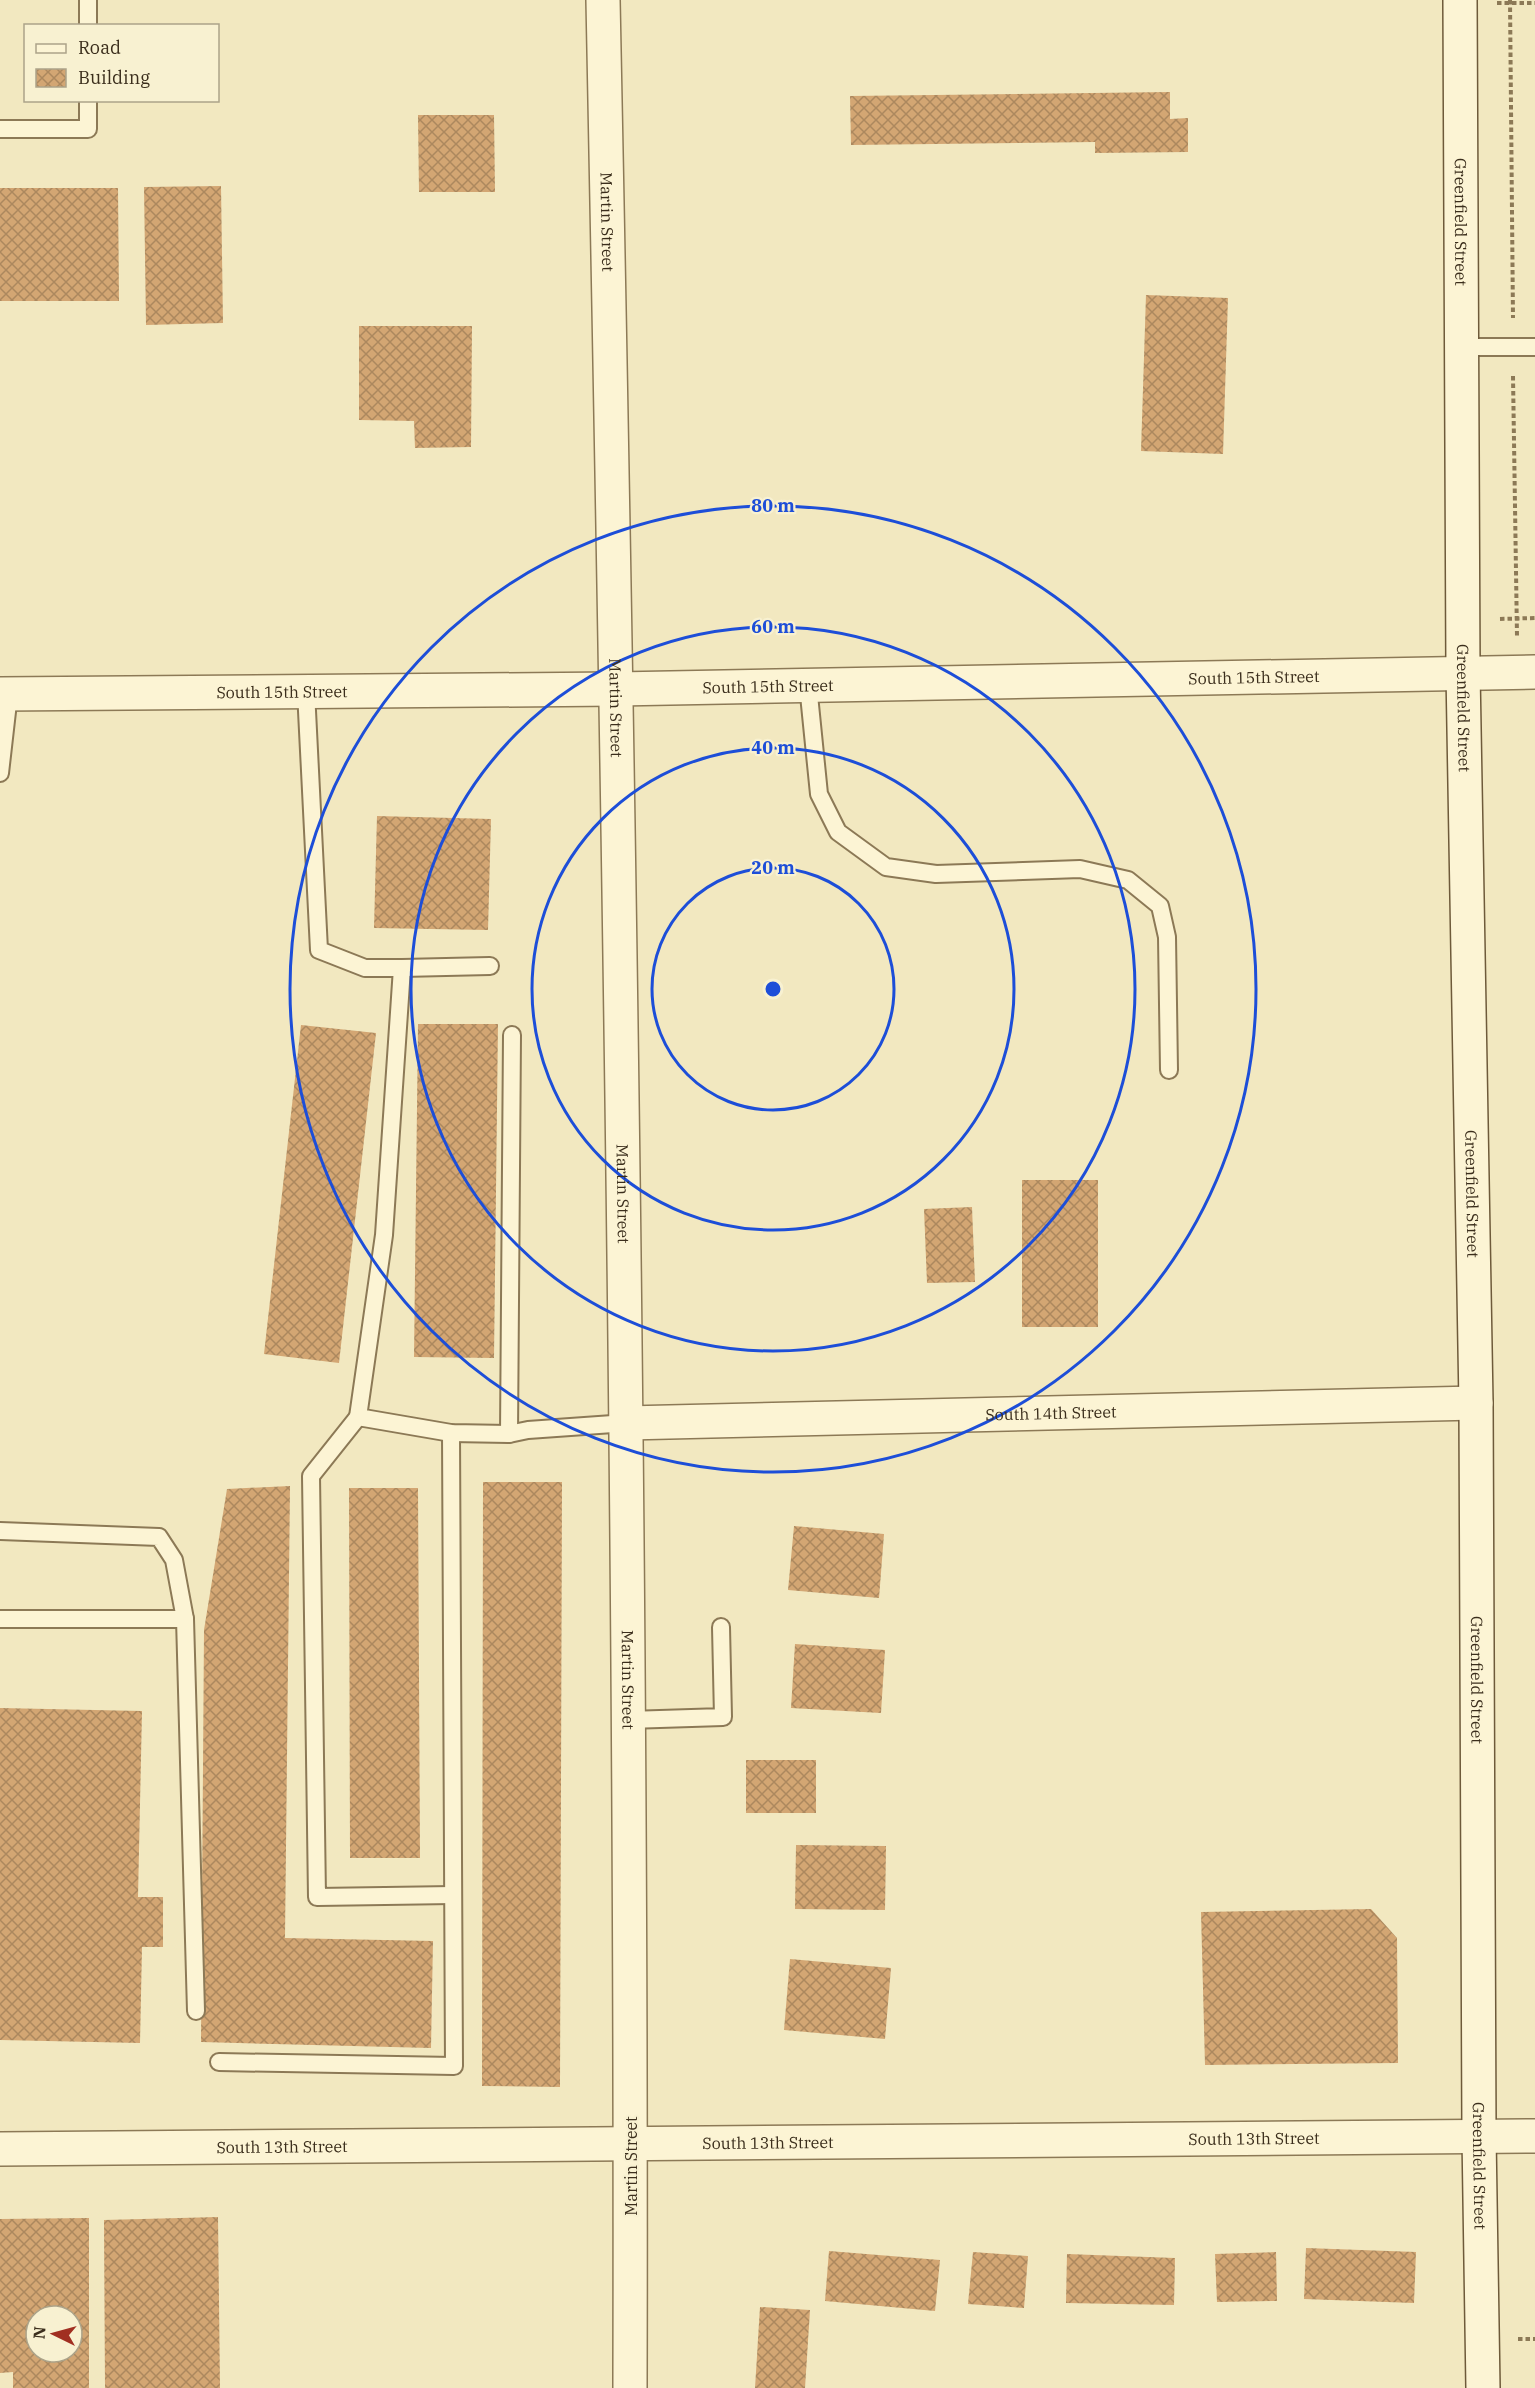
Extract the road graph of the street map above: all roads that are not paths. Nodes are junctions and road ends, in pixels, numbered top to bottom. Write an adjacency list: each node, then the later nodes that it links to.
1 (88, 0): 4 (lane)
2 (603, 0): 12 (street, Martin Street)
3 (1460, 0): 7 (street, Greenfield Street)
4 (88, 24)
5 (88, 102): 6 (lane)
6 (0, 129)
7 (1462, 347): 8 (lane); 9 (street, Greenfield Street)
8 (1535, 347)
9 (1463, 672): 10 (street, South 15th Street); 11 (street, South 15th Street); 20 (street, Greenfield Street)
10 (1535, 672)
11 (808, 685): 12 (street, South 15th Street); 19 (lane)
12 (617, 689): 13 (street, South 15th Street); 22 (street, Martin Street)
13 (306, 691): 14 (street, South 15th Street); 17 (lane)
14 (4, 694): 15 (lane)
15 (0, 773)
16 (490, 966): 17 (lane)
17 (402, 968): 21 (lane)
18 (512, 1035): 24 (lane)
19 (1169, 1070)
20 (1476, 1403): 22 (street, South 14th Street); 33 (street, Greenfield Street)
21 (357, 1417): 23 (lane); 30 (lane)
22 (627, 1423): 24 (lane); 29 (street, Martin Street)
23 (452, 1433): 24 (lane); 30 (lane)
24 (509, 1434)
25 (0, 1531): 27 (lane)
26 (0, 1619): 27 (lane)
27 (185, 1619): 31 (lane)
28 (720, 1628): 29 (lane)
29 (628, 1720): 35 (street, Martin Street)
30 (453, 1895): 32 (lane)
31 (196, 2011)
32 (219, 2062)
33 (1479, 2136): 34 (street, South 13th Street); 35 (street, South 13th Street); 38 (street, Greenfield Street)
34 (1535, 2136)
35 (631, 2144): 36 (street, South 13th Street); 37 (street, Martin Street)
36 (0, 2149)
37 (630, 2388)
38 (1483, 2388)

